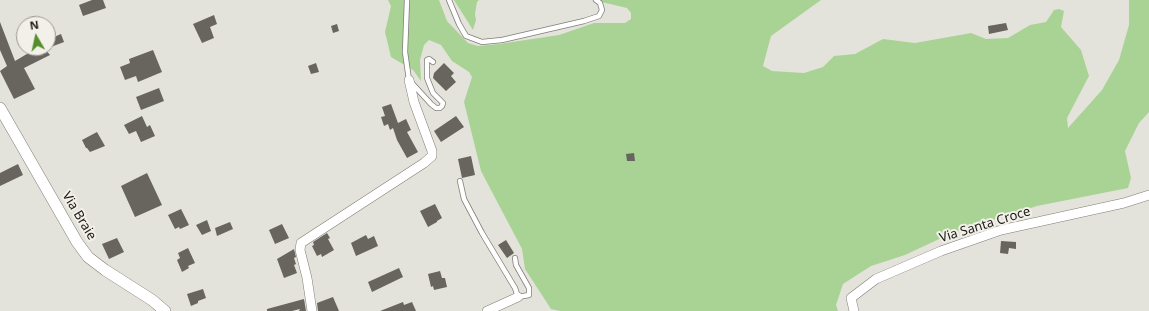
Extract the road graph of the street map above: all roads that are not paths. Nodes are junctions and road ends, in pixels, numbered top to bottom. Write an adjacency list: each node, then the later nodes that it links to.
1 (407, 0): 5 (lane)
2 (449, 0): 3 (lane)
3 (596, 0)
4 (433, 62): 5 (lane)
5 (409, 80): 12 (street)
6 (0, 108): 11 (street, Via Braie)
7 (460, 181): 10 (lane)
8 (1149, 195): 14 (street, Via Santa Croce)
9 (515, 258): 10 (lane)
10 (518, 297): 13 (street)
11 (165, 311)
12 (312, 311)
13 (487, 311)
14 (854, 311)

